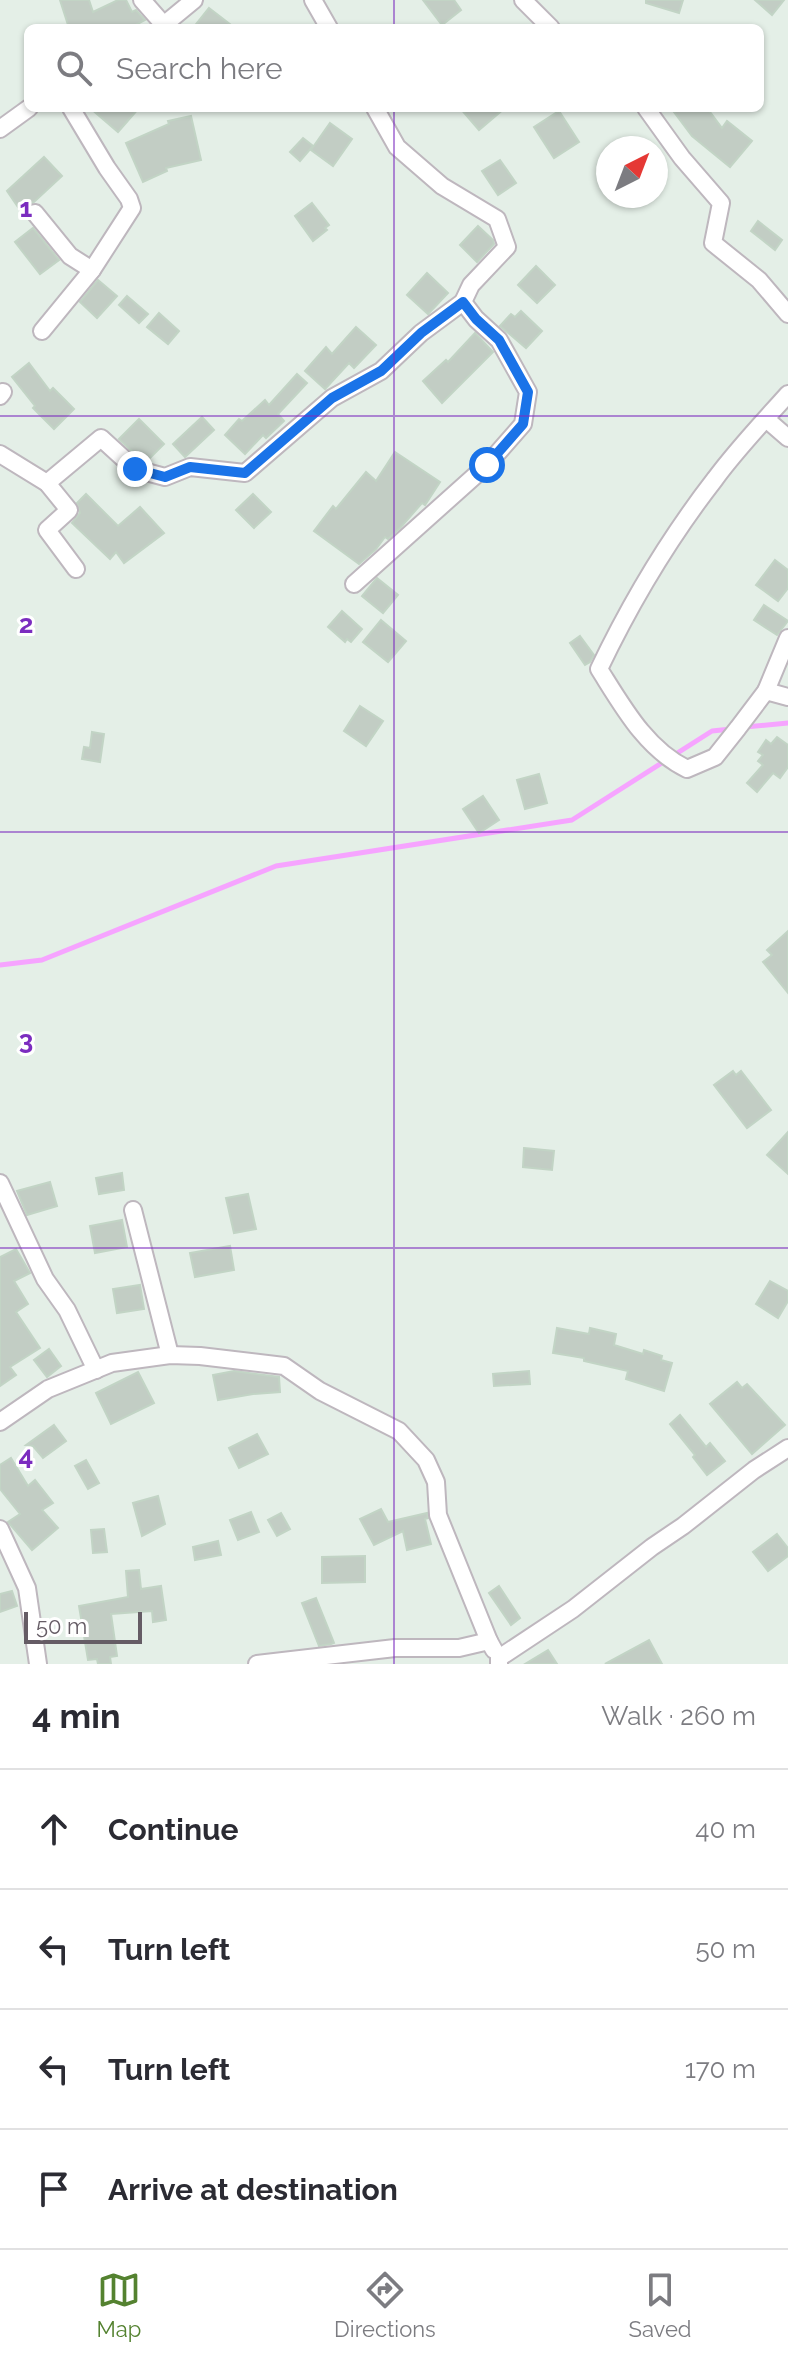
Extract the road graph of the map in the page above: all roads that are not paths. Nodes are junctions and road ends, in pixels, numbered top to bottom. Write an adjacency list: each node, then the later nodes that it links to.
1 (142, 0): 5 (street)
2 (194, 0): 6 (street)
3 (313, 0): 7 (street)
4 (523, 0): 8 (street)
5 (160, 24)
6 (164, 24)
7 (327, 24)
8 (547, 24)
9 (24, 112): 13 (street)
10 (73, 112): 15 (street)
11 (377, 112): 16 (street)
12 (649, 112): 17 (street)
13 (0, 129)
14 (35, 213): 15 (street)
15 (92, 270): 18 (street)
16 (463, 302): 23 (street); 25 (street)
17 (788, 314)
18 (42, 331)
19 (788, 394): 20 (street)
20 (766, 419): 21 (street); 27 (street)
21 (788, 438)
22 (0, 454): 23 (street)
23 (47, 483): 24 (street)
24 (76, 569)
25 (354, 584)
26 (788, 638): 27 (street)
27 (766, 691): 28 (street)
28 (788, 697)
29 (0, 1183): 32 (street)
30 (133, 1210): 31 (street)
31 (170, 1355): 32 (street); 36 (street)
32 (96, 1370): 33 (street)
33 (0, 1422)
34 (788, 1448): 37 (street)
35 (0, 1529): 38 (street)
36 (489, 1641): 37 (street); 39 (street)
37 (499, 1661)
38 (38, 1664)
39 (257, 1664)

